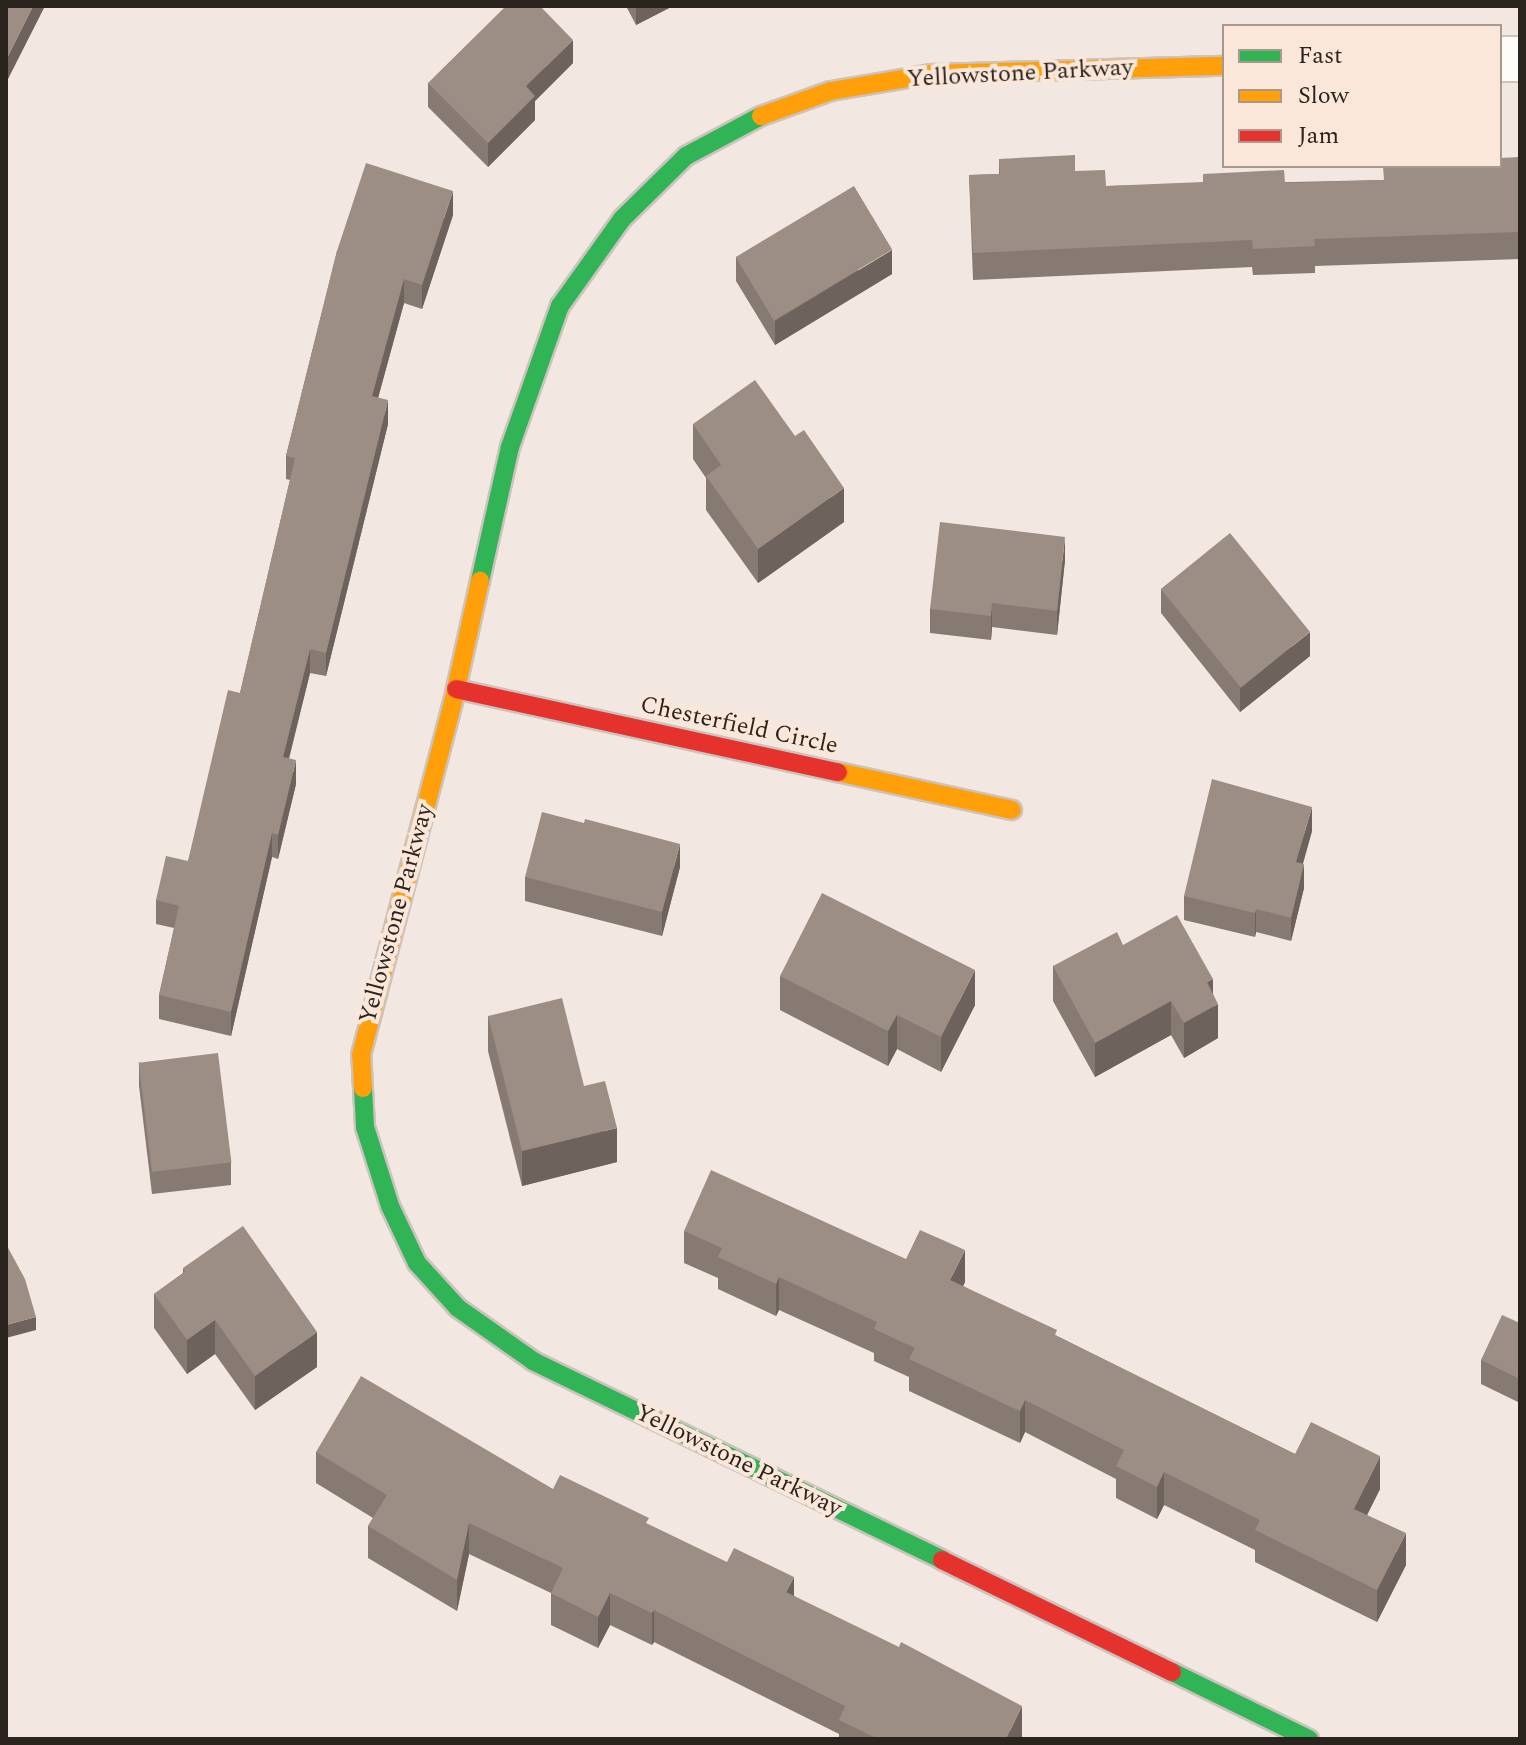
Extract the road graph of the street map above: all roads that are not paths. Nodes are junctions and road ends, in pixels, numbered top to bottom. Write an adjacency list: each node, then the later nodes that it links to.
1 (1222, 66): 2 (street, Yellowstone Parkway)
2 (456, 689): 3 (street, Chesterfield Circle); 4 (street, Yellowstone Parkway)
3 (1012, 810)
4 (1309, 1739)

